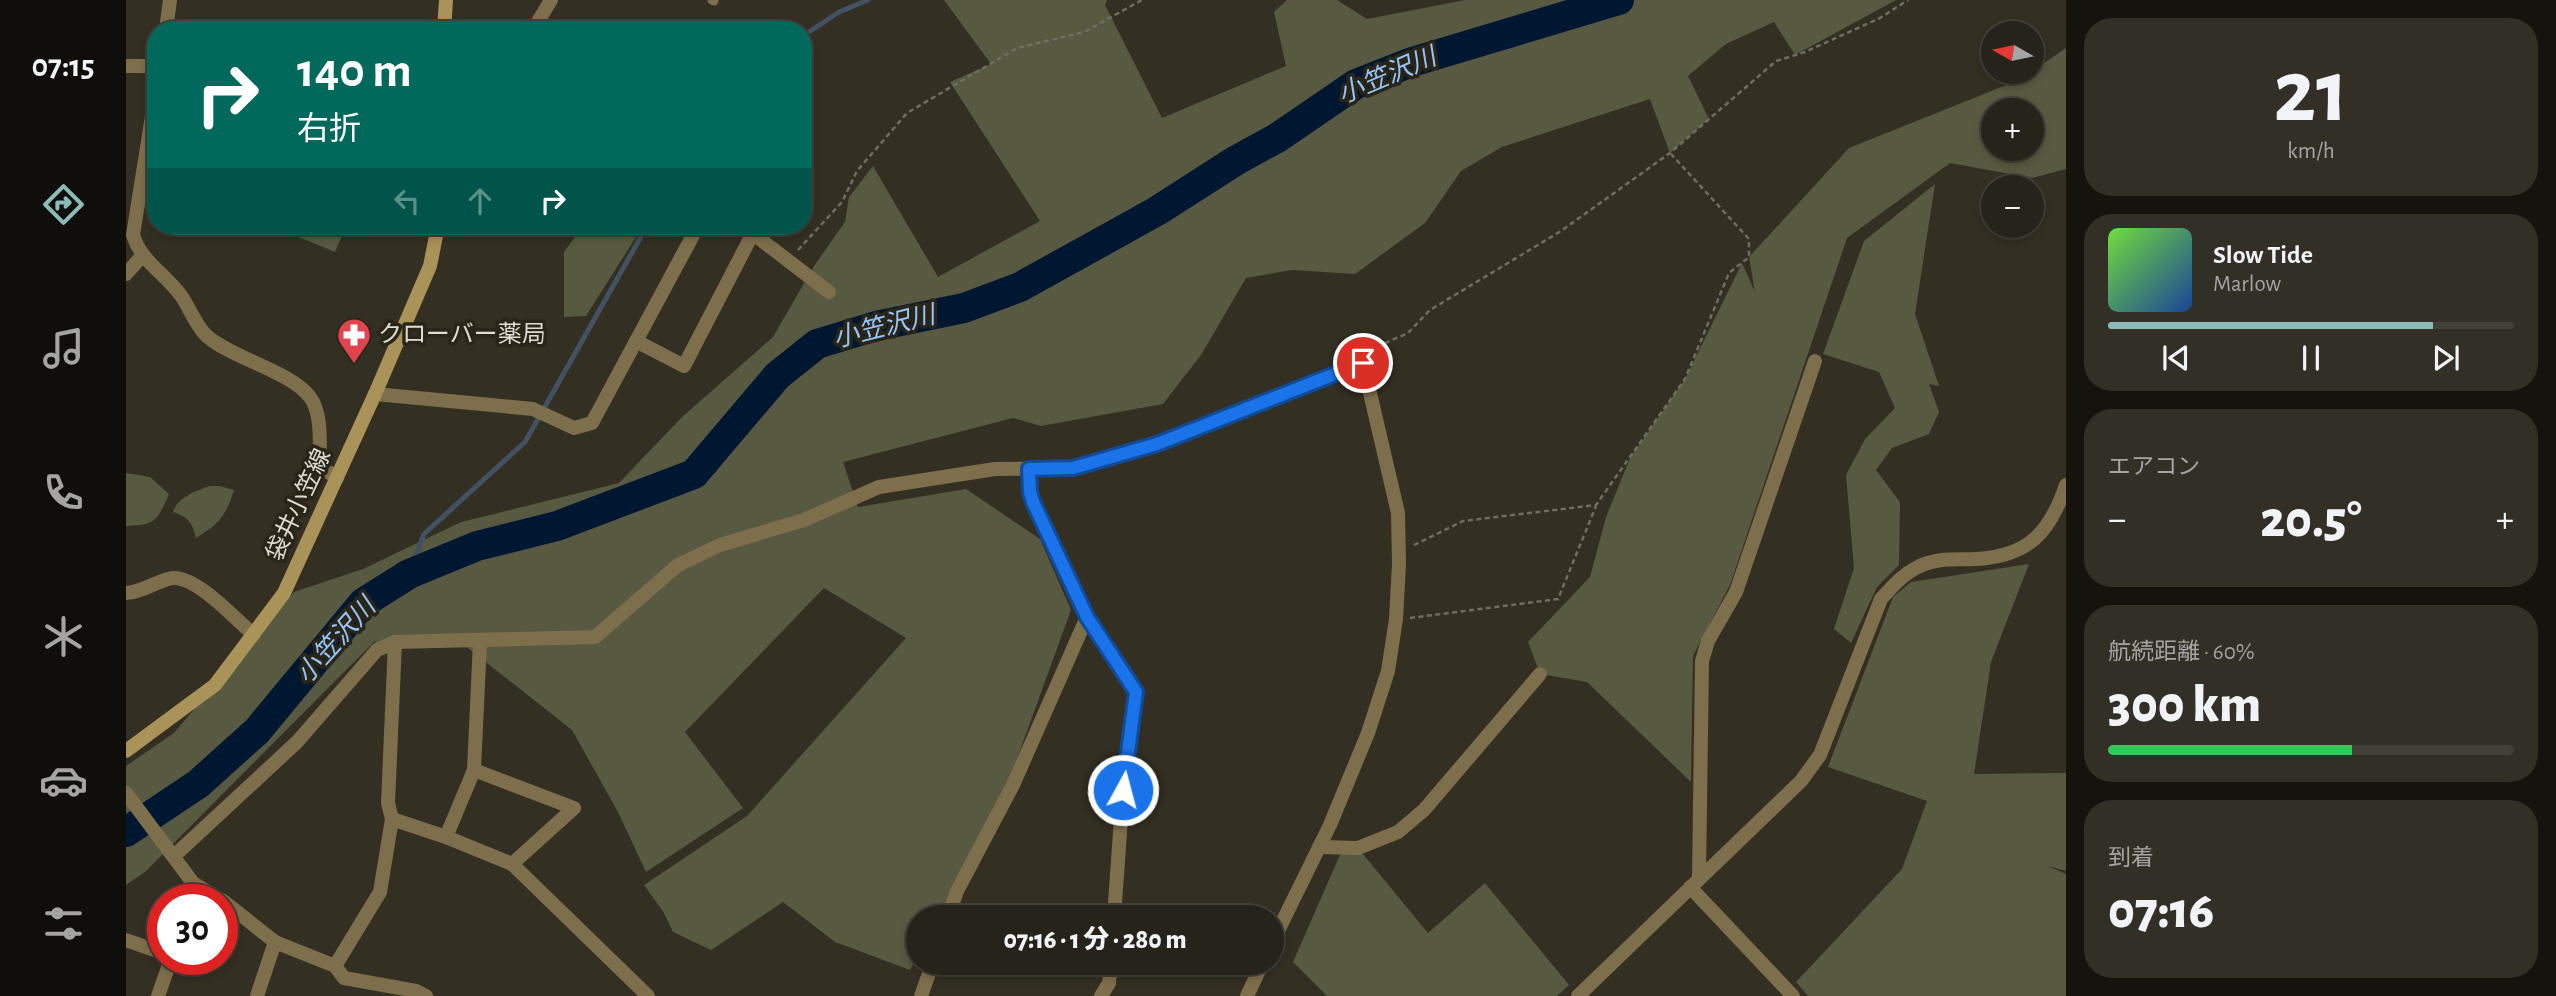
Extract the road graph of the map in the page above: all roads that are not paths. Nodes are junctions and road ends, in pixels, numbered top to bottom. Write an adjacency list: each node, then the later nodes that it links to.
1 (170, 0): 4 (street)
2 (446, 0): 5 (main road)
3 (551, 0): 6 (street)
4 (167, 21)
5 (445, 21)
6 (538, 21)
7 (126, 66): 8 (street)
8 (147, 66)
9 (147, 147): 14 (street)
10 (436, 235): 19 (main road, 袋井小笠線)
11 (693, 235): 17 (street)
12 (746, 235): 17 (street)
13 (755, 235): 16 (street)
14 (135, 246): 15 (street); 21 (street)
15 (126, 274)
16 (829, 292)
17 (636, 341): 19 (street)
18 (1815, 361): 37 (street)
19 (375, 394): 21 (main road, 袋井小笠線)
20 (1029, 469): 24 (street); 26 (street); 34 (street)
21 (337, 478): 25 (main road, 袋井小笠線)
22 (2066, 485): 37 (street)
23 (126, 593): 25 (street)
24 (1087, 617): 39 (street); 40 (street)
25 (254, 635): 29 (main road, 袋井小笠線)
26 (480, 641): 27 (street); 30 (street)
27 (395, 642): 32 (street); 35 (street)
28 (1540, 674): 34 (street)
29 (126, 751)
30 (474, 770): 33 (street); 36 (street)
31 (128, 795): 35 (street)
32 (392, 819): 33 (street); 46 (street)
33 (446, 837): 36 (street)
34 (1319, 847): 42 (street)
35 (173, 853): 38 (street)
36 (512, 864): 54 (street)
37 (1695, 882): 58 (street); 59 (street)
38 (193, 883)
39 (952, 905)
40 (1115, 905)
41 (238, 913): 44 (street)
42 (1284, 918)
43 (126, 940): 45 (street)
44 (275, 942): 46 (street); 52 (street)
45 (147, 947)
46 (335, 966): 53 (street)
47 (165, 975): 51 (street)
48 (928, 975): 55 (street)
49 (1110, 975): 56 (street)
50 (1257, 975): 57 (street)
51 (158, 996)
52 (257, 996)
53 (426, 996)
54 (648, 996)
55 (921, 996)
56 (1101, 996)
57 (1247, 996)
58 (1578, 996)
59 (1793, 996)

